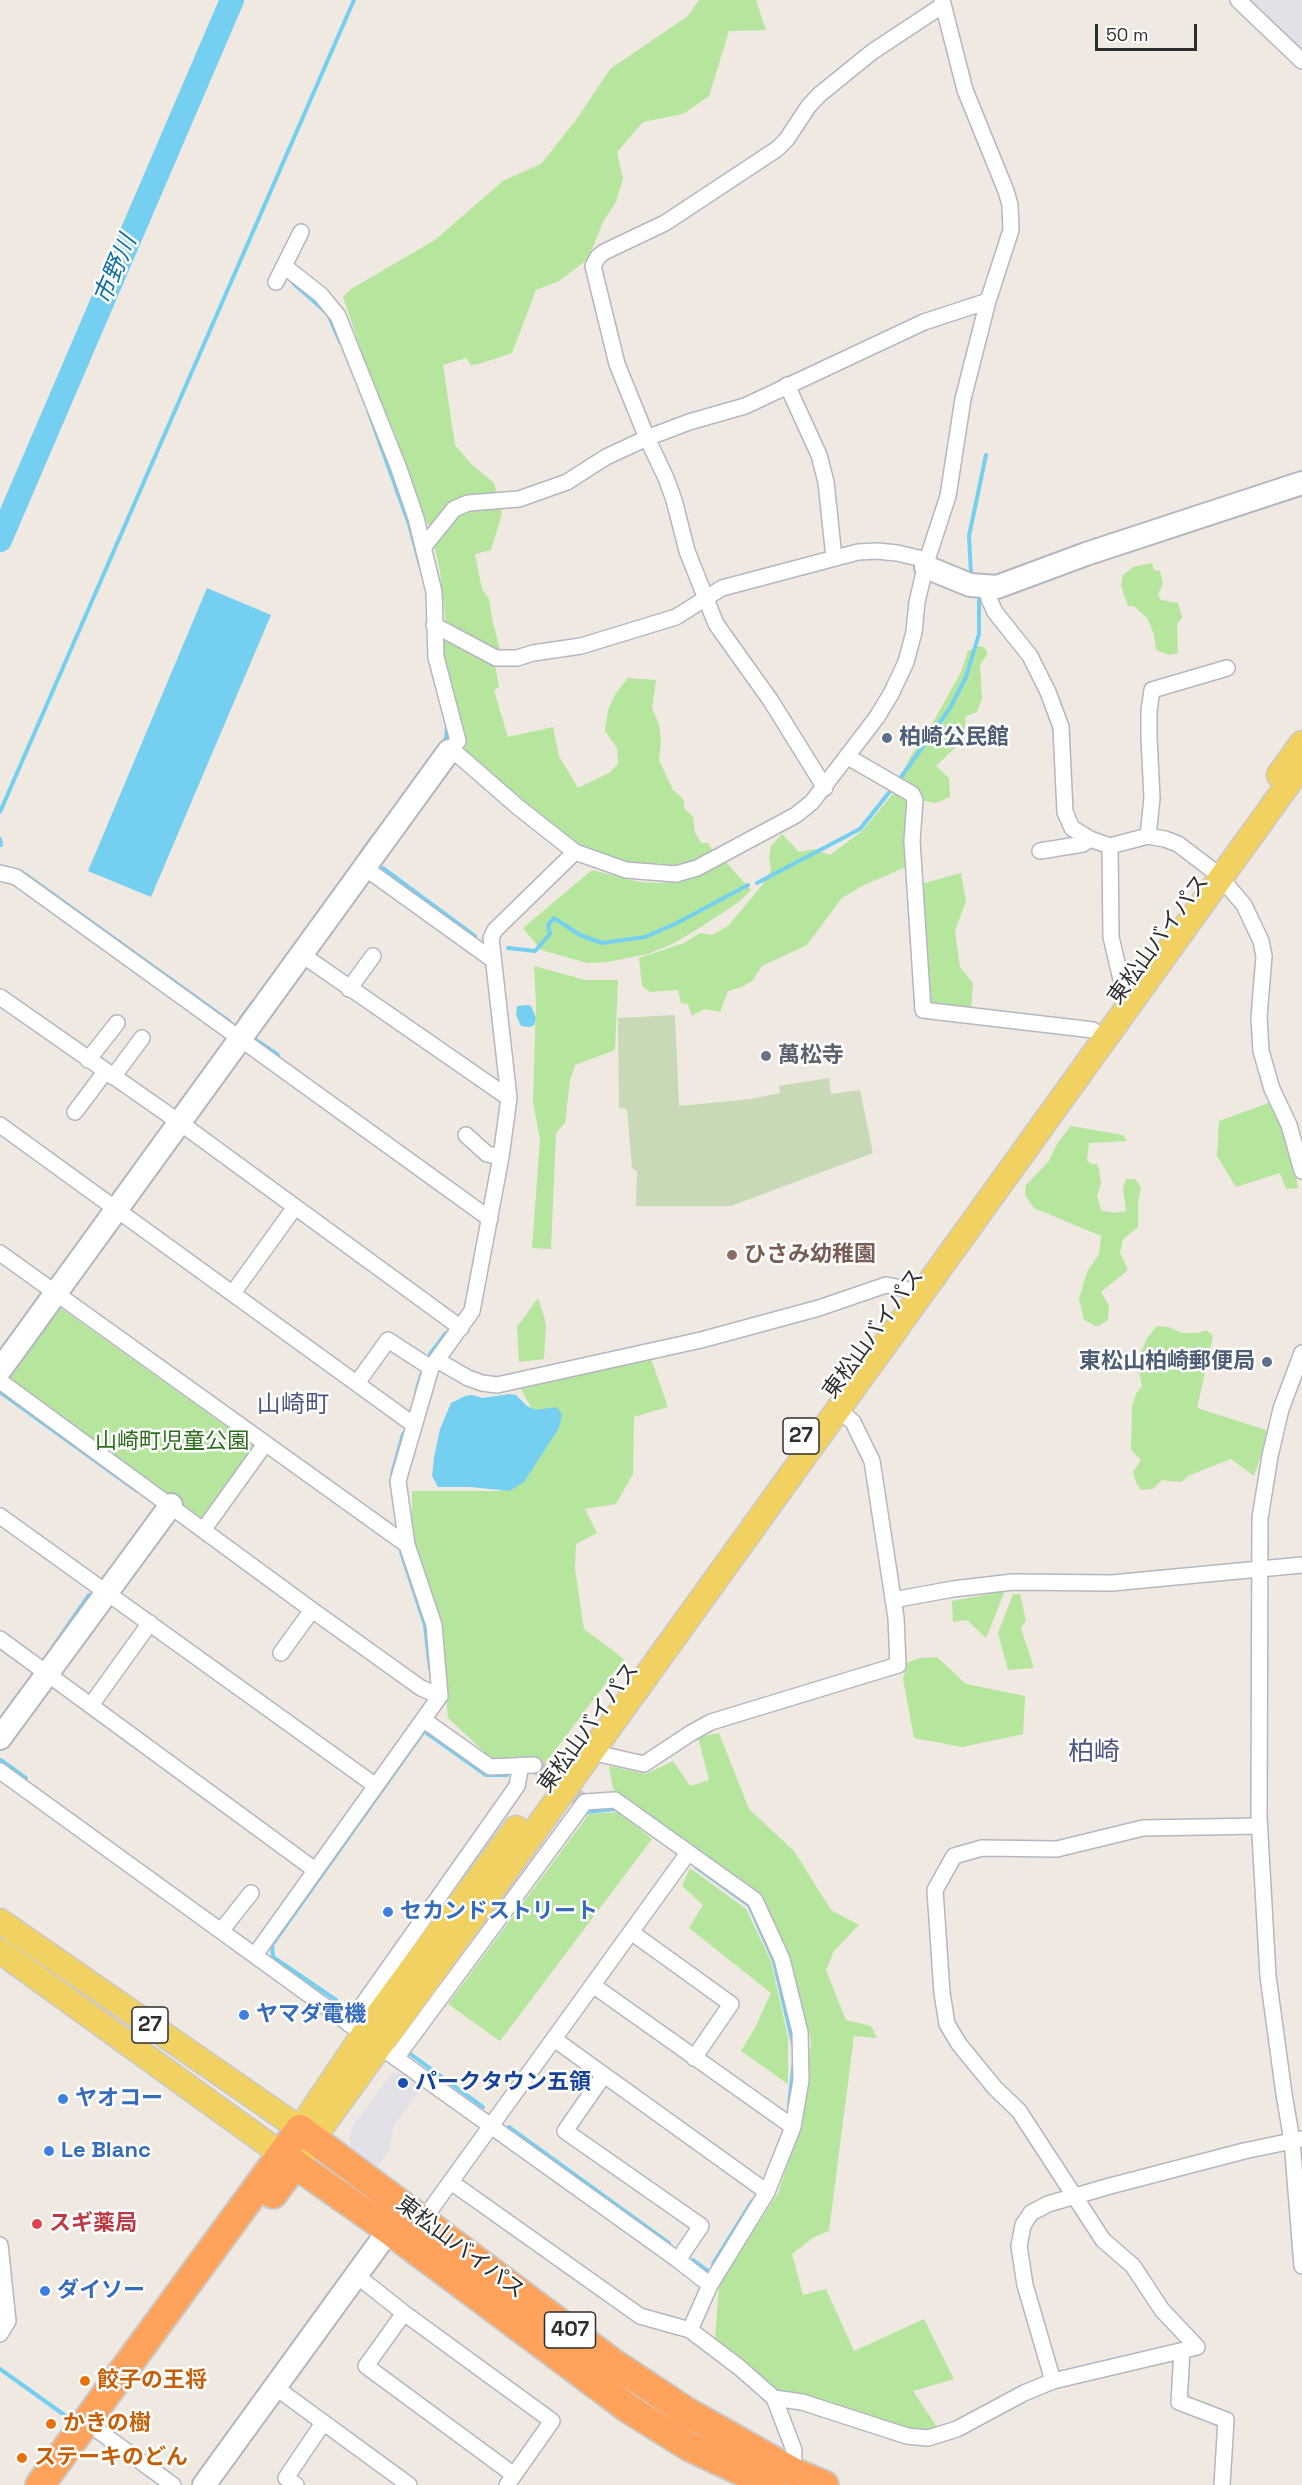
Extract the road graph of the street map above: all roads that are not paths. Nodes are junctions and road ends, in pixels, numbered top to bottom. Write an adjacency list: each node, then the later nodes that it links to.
1 (1238, 0): 3 (street)
2 (943, 3): 7 (street); 9 (street)
3 (1302, 61)
4 (301, 232): 5 (street)
5 (284, 266): 6 (street); 11 (street)
6 (276, 282)
7 (988, 301): 8 (street); 13 (street)
8 (787, 385): 9 (street); 12 (street)
9 (647, 438): 11 (street); 15 (street)
10 (1302, 483): 14 (street)
11 (425, 545): 16 (street)
12 (834, 558): 13 (street); 15 (street)
13 (926, 564): 14 (street); 20 (street)
14 (987, 588): 24 (street)
15 (706, 598): 16 (street); 22 (street)
16 (434, 625): 19 (street)
17 (1227, 668): 23 (street)
18 (1302, 743): 30 (main road, 東松山バイパス / 27)
19 (449, 752): 27 (street); 28 (street)
20 (848, 757): 22 (street); 38 (street)
21 (1302, 765): 30 (main road, 東松山バイパス / 27)
22 (825, 788): 27 (street)
23 (1148, 836): 25 (street); 30 (street)
24 (1090, 839): 25 (street); 26 (street)
25 (1110, 846): 34 (street)
26 (1040, 851)
27 (575, 852): 33 (street)
28 (365, 867): 31 (street); 33 (street)
29 (0, 873): 40 (street)
30 (1216, 874): 34 (main road, 東松山バイパス / 27); 49 (street); 56 (main road, 東松山バイパス / 27)
31 (301, 954): 35 (street); 40 (street)
32 (373, 956): 35 (street)
33 (493, 960): 43 (street)
34 (1123, 988): 38 (main road, 東松山バイパス / 27)
35 (349, 989): 43 (street)
36 (0, 997): 41 (street)
37 (117, 1023): 41 (street)
38 (1093, 1030): 56 (main road, 東松山バイパス / 27)
39 (142, 1038): 42 (street)
40 (240, 1038): 45 (street); 52 (street)
41 (88, 1060): 42 (street)
42 (109, 1074): 44 (street); 45 (street)
43 (509, 1098): 48 (street)
44 (75, 1112)
45 (179, 1122): 50 (street); 51 (street)
46 (0, 1125): 51 (street)
47 (466, 1135): 48 (street)
48 (501, 1157): 52 (street)
49 (1302, 1171)
50 (295, 1207): 55 (street); 57 (street)
51 (117, 1210): 54 (street); 55 (street)
52 (490, 1219): 57 (street)
53 (0, 1253): 54 (street)
54 (58, 1293): 60 (street); 65 (street)
55 (233, 1293): 62 (street)
56 (912, 1293): 59 (street); 63 (main road, 東松山バイパス / 27); 97 (main road, 東松山バイパス / 27)
57 (461, 1328): 59 (street)
58 (1302, 1353): 71 (street)
59 (434, 1364): 62 (street); 64 (street)
60 (0, 1370)
61 (0, 1381): 66 (street)
62 (357, 1383): 64 (street)
63 (839, 1410): 73 (street); 83 (main road, 東松山バイパス / 27)
64 (414, 1425): 69 (street)
65 (265, 1444): 68 (street); 69 (street)
66 (171, 1505): 68 (street); 72 (street)
67 (0, 1516): 72 (street)
68 (204, 1529): 74 (street)
69 (407, 1545): 79 (street)
70 (1302, 1565): 71 (street)
71 (1260, 1569): 73 (street); 86 (street)
72 (106, 1592): 75 (street); 78 (street)
73 (893, 1600): 83 (street)
74 (312, 1610): 77 (street); 79 (street)
75 (150, 1623): 80 (street); 85 (street)
76 (0, 1639): 78 (street)
77 (281, 1653)
78 (47, 1673): 80 (street); 82 (street)
79 (440, 1696): 81 (street)
80 (90, 1705): 88 (street)
81 (424, 1720): 85 (street); 97 (street)
82 (0, 1738)
83 (591, 1752): 97 (main road, 東松山バイパス / 27)
84 (0, 1771): 91 (street)
85 (375, 1786): 88 (street)
86 (1259, 1826): 103 (street); 107 (street)
87 (688, 1853): 92 (street); 97 (street); 101 (street)
88 (315, 1870): 94 (street)
89 (251, 1893): 91 (street)
90 (0, 1921): 102 (main road, 27)
91 (221, 1931): 94 (street)
92 (631, 1932): 95 (street); 98 (street)
93 (0, 1951): 104 (main road, 27)
94 (255, 1955): 97 (street)
95 (594, 1986): 96 (street); 98 (street)
96 (554, 2039): 99 (street); 100 (street)
97 (372, 2041): 100 (street); 102 (main road, 東松山バイパス / 27)
98 (694, 2058): 101 (street)
99 (604, 2075): 106 (street); 111 (street)
100 (491, 2125): 105 (street); 111 (street)
101 (793, 2127): 106 (street)
102 (306, 2134): 104 (highway, 東松山バイパス); 108 (highway, 東松山バイパス / 407)
103 (1297, 2140): 107 (street); 112 (street)
104 (288, 2158): 109 (highway, 東松山バイパス / 407); 123 (highway, 東松山バイパス); 126 (highway, 東松山バイパス)
105 (451, 2182): 108 (street); 116 (street)
106 (767, 2192): 114 (street)
107 (1074, 2197): 118 (street); 119 (street)
108 (423, 2220): 125 (highway, 東松山バイパス / 407)
109 (389, 2230): 113 (street); 125 (highway, 東松山バイパス / 407)
110 (0, 2245): 117 (street)
111 (678, 2260): 114 (street)
112 (1302, 2266)
113 (356, 2275): 115 (street); 120 (street)
114 (710, 2285): 116 (street)
115 (404, 2313): 124 (street); 124 (street)
116 (690, 2330): 121 (street)
117 (0, 2334)
118 (1182, 2351): 119 (street); 133 (street)
119 (1053, 2381): 121 (street)
120 (274, 2387): 122 (street); 129 (street)
121 (774, 2397): 125 (street)
122 (323, 2423): 130 (street); 131 (street)
123 (100, 2432): 127 (highway, 東松山バイパス); 128 (street)
124 (511, 2480)
125 (786, 2481): 132 (highway, 東松山バイパス / 407)
126 (40, 2485)
127 (61, 2485)
128 (173, 2485)
129 (204, 2485)
130 (296, 2485)
131 (409, 2485)
132 (824, 2485)
133 (1222, 2485)

